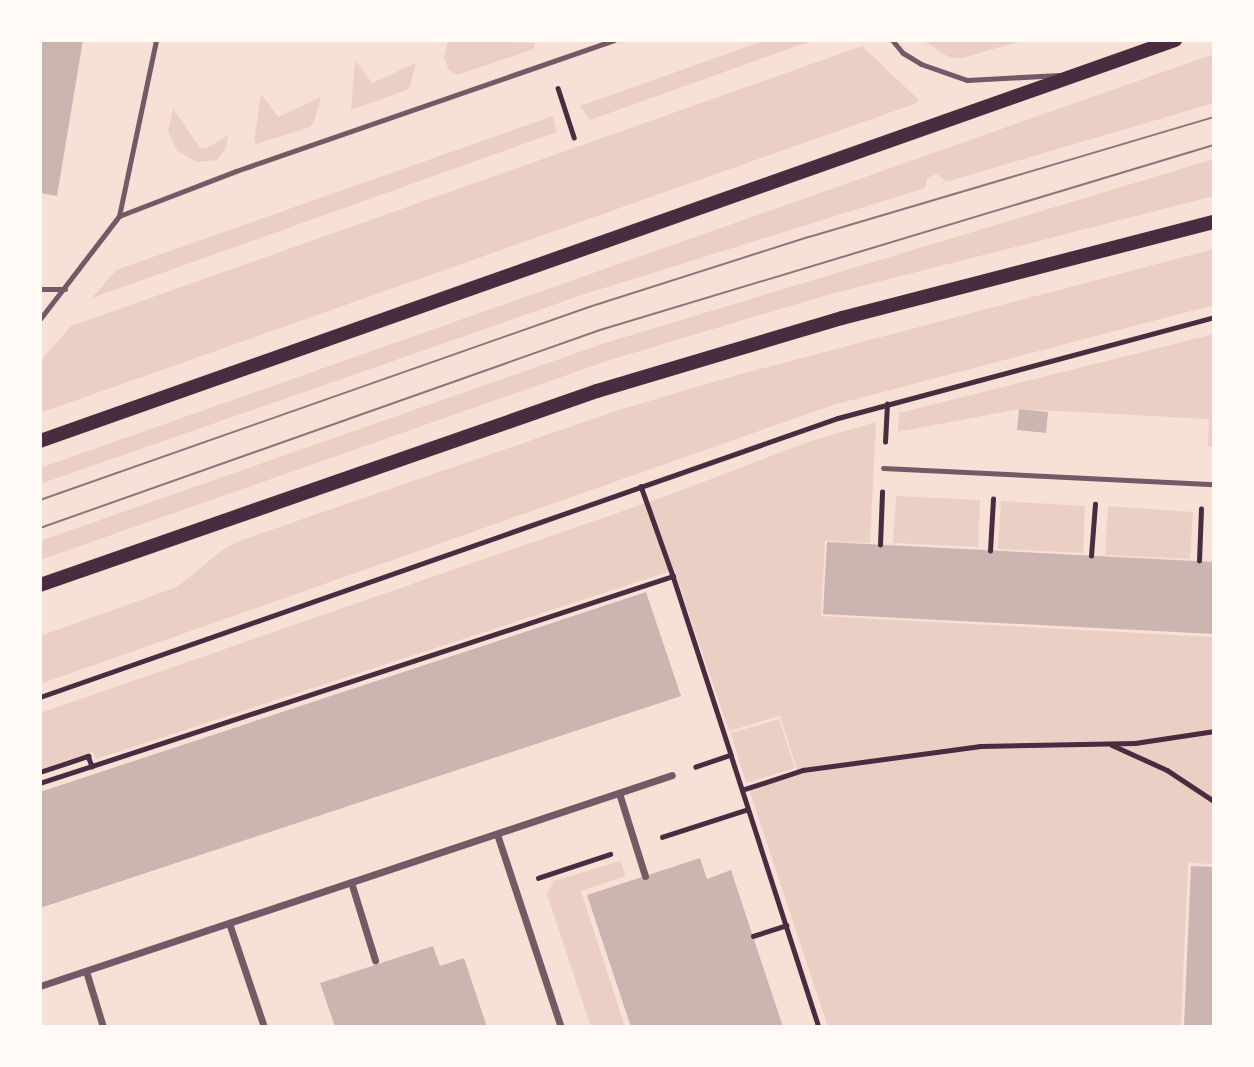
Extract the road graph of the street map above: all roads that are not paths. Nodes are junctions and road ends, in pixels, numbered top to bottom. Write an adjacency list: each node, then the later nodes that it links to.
1 (156, 40): 6 (lane)
2 (614, 40): 6 (lane)
3 (892, 40): 5 (lane)
4 (1175, 40): 5 (main road)
5 (1077, 75): 11 (main road)
6 (119, 216): 9 (lane)
7 (1214, 222): 14 (main road)
8 (40, 289): 9 (lane)
9 (65, 289): 10 (lane)
10 (40, 319)
11 (40, 441)
12 (883, 468): 13 (lane)
13 (1214, 484)
14 (40, 584)
15 (672, 775): 16 (street)
16 (619, 793): 17 (street); 18 (street)
17 (497, 834): 19 (street); 26 (street)
18 (645, 876)
19 (351, 882): 20 (street); 21 (street)
20 (229, 923): 22 (street); 25 (street)
21 (375, 960)
22 (86, 971): 23 (street); 24 (street)
23 (40, 986)
24 (103, 1027)
25 (264, 1027)
26 (561, 1027)

